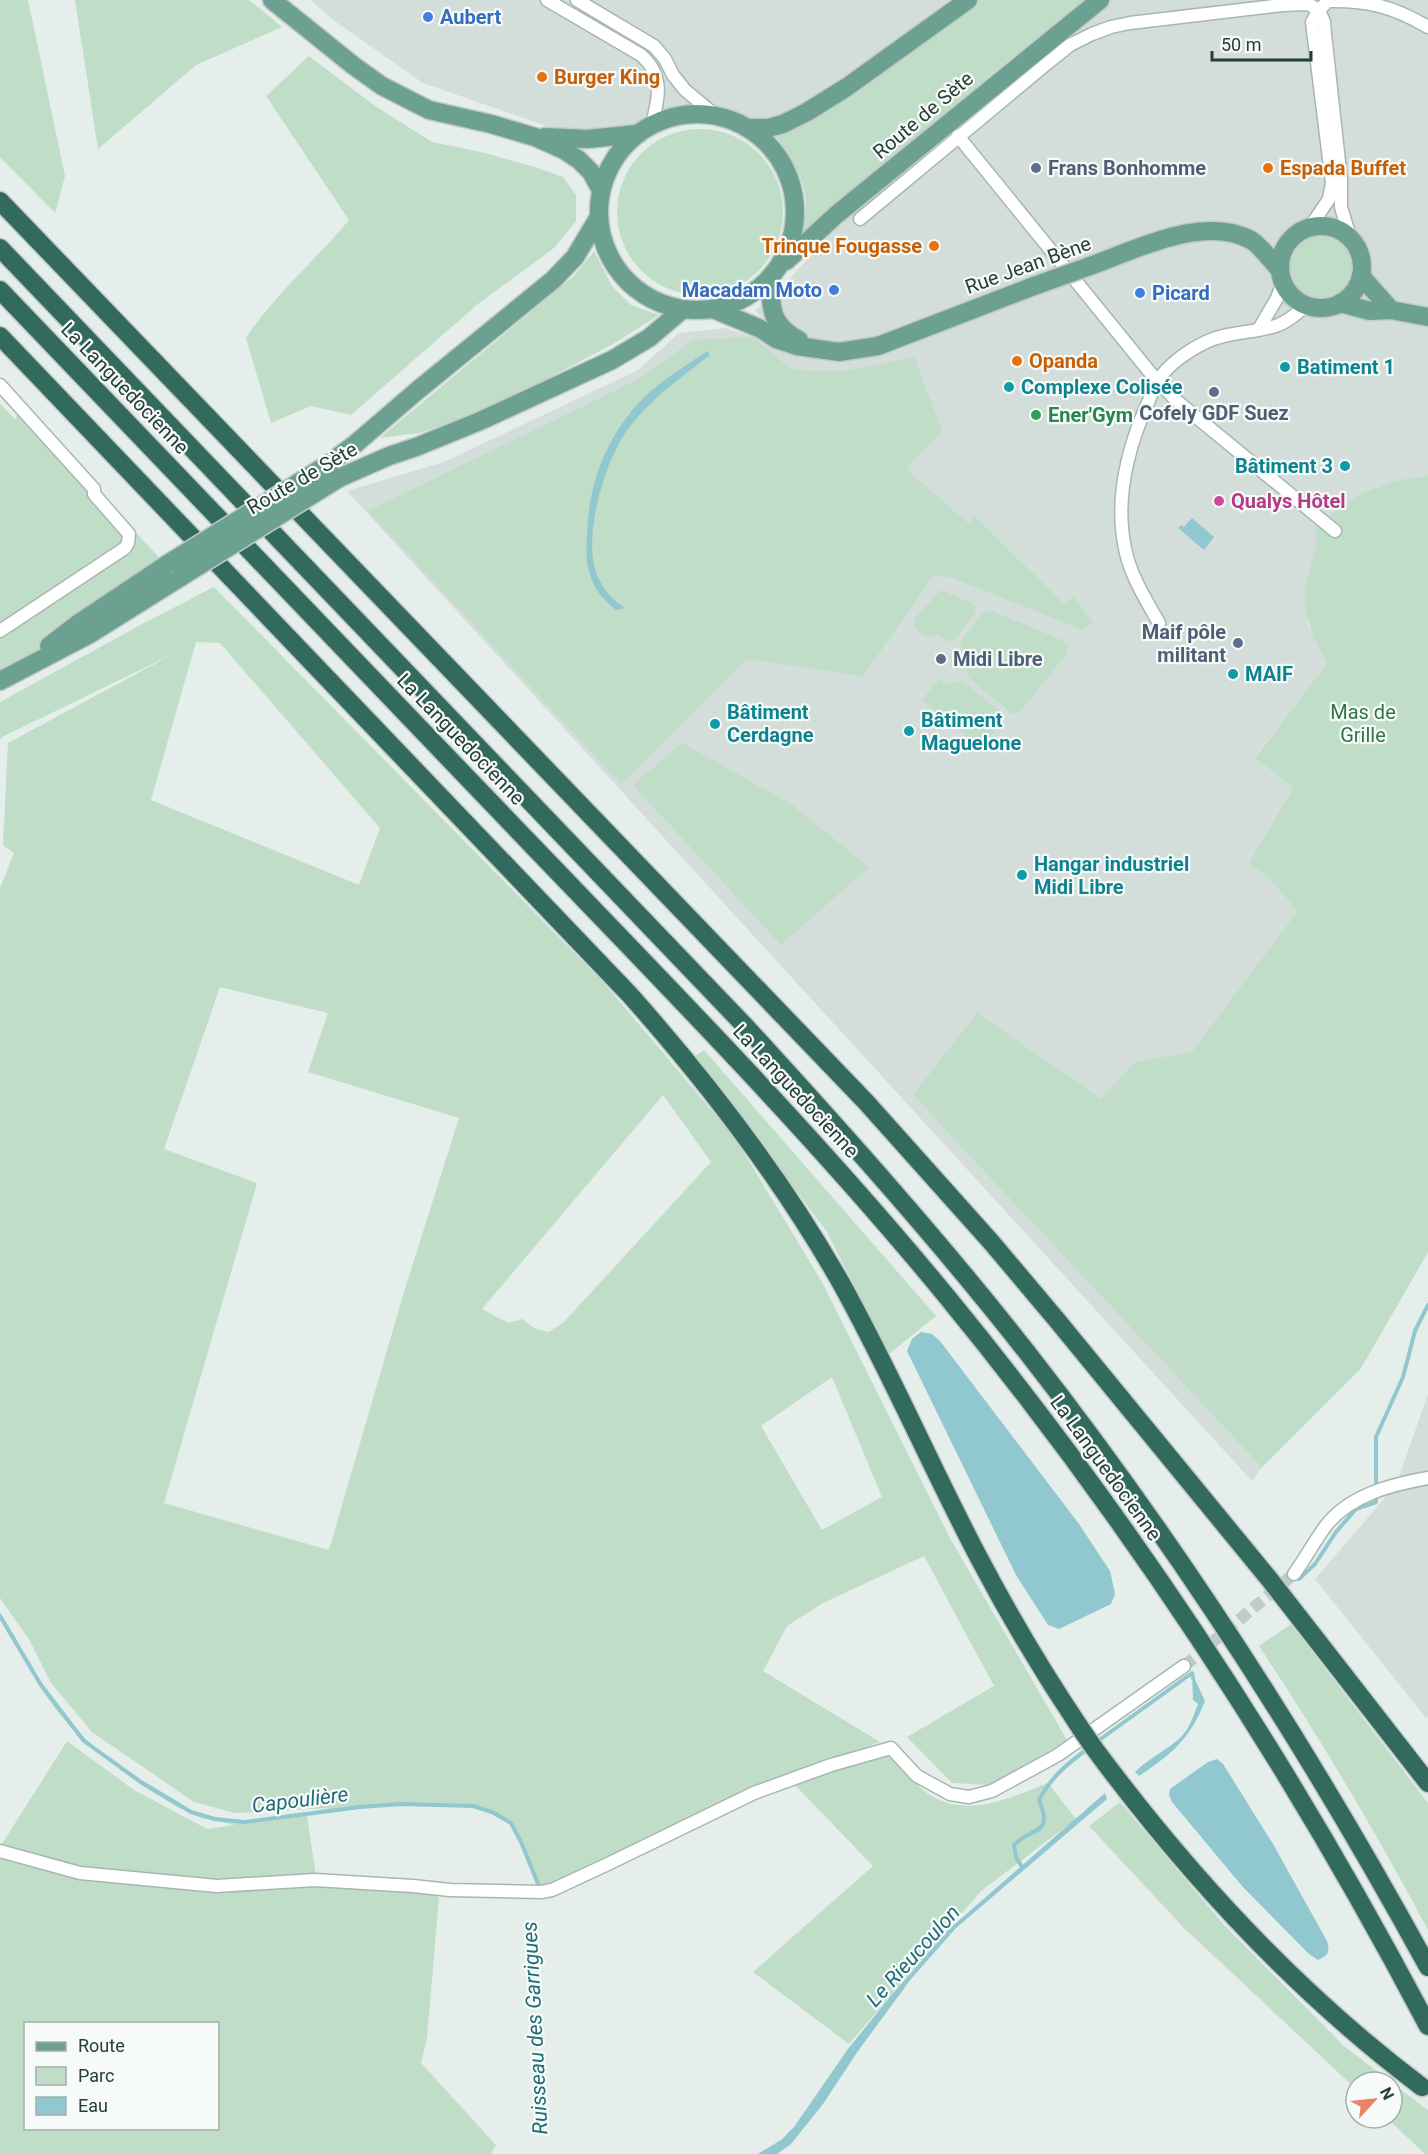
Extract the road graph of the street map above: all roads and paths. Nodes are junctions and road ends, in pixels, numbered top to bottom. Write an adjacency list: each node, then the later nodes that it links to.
1 (272, 0): 12 (main road)
2 (547, 0): 10 (street)
3 (576, 0): 8 (street)
4 (968, 0): 9 (main road)
5 (1100, 0): 23 (main road, Route de Sète)
6 (1319, 10): 7 (street); 11 (street); 13 (street)
7 (1428, 27)
8 (716, 116): 9 (main road); 10 (main road)
9 (748, 128): 23 (main road)
10 (644, 129): 12 (main road); 14 (main road)
11 (958, 136): 17 (street); 36 (street)
12 (535, 137): 14 (main road)
13 (1333, 155): 18 (street); 19 (street)
14 (601, 190): 16 (main road)
15 (0, 201): 46 (highway)
16 (599, 217): 29 (main road); 38 (main road, Route de Sète)
17 (860, 219)
18 (1310, 226): 19 (main road); 20 (main road)
19 (1350, 237): 25 (main road)
20 (1291, 238): 21 (main road, Rue Jean Bène); 24 (main road)
21 (1252, 241): 24 (main road); 35 (main road, Rue Jean Bène, bridge)
22 (0, 248): 48 (highway, La Languedocienne)
23 (774, 273): 30 (main road); 35 (main road, Rue Jean Bène)
24 (1281, 276): 28 (main road); 33 (street)
25 (1361, 276): 27 (main road); 31 (main road)
26 (0, 290): 49 (highway, La Languedocienne)
27 (1340, 303): 28 (main road); 31 (main road)
28 (1306, 305): 33 (street)
29 (683, 309): 30 (main road); 38 (main road, Route de Sète)
30 (713, 309): 35 (main road, Rue Jean Bène)
31 (1391, 310): 32 (main road)
32 (1428, 317)
33 (1259, 329): 36 (street)
34 (0, 336): 50 (highway, bridge)
35 (820, 350)
36 (1157, 381): 39 (street); 40 (street)
37 (0, 385): 41 (street)
38 (333, 471): 42 (main road, Route de Sète, bridge)
39 (1335, 531)
40 (1159, 622)
41 (0, 631)
42 (0, 681)
43 (1428, 1478): 44 (street)
44 (1294, 1574)
45 (1184, 1666): 47 (street)
46 (1428, 1783)
47 (0, 1851)
48 (1428, 1967)
49 (1428, 2026)
50 (1422, 2086)

